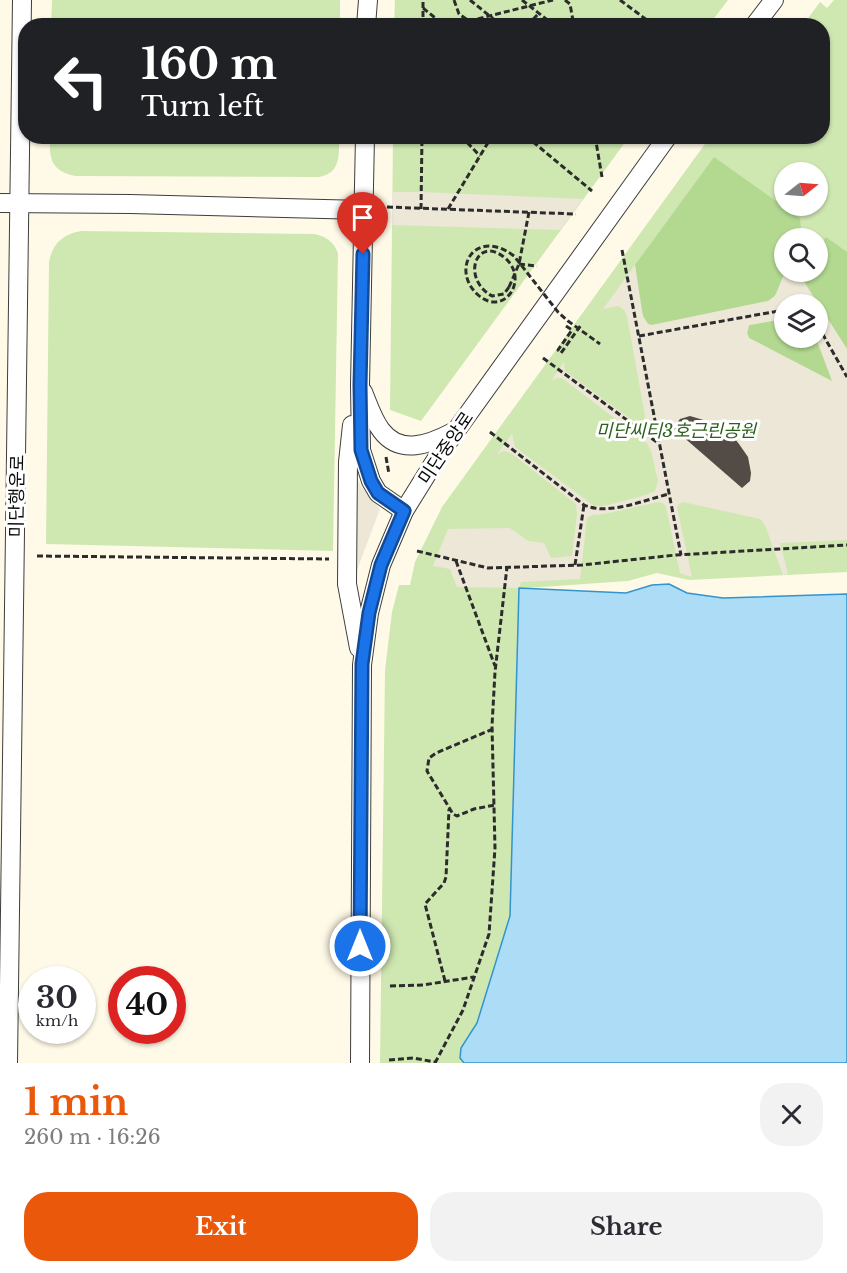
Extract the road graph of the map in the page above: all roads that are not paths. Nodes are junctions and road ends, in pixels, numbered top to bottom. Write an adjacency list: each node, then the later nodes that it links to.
1 (22, 0): 4 (street, 미단행운로)
2 (368, 0): 5 (street)
3 (774, 0): 6 (street)
4 (22, 18)
5 (367, 18)
6 (760, 18)
7 (21, 144): 11 (street, 미단행운로)
8 (365, 144): 12 (street)
9 (662, 144): 14 (street, 미단중앙로)
10 (0, 203): 11 (street)
11 (21, 203): 12 (street); 17 (street, 미단행운로)
12 (364, 210): 13 (street)
13 (360, 385): 14 (street); 15 (street); 16 (street)
14 (456, 431): 15 (street, 미단중앙로)
15 (404, 511): 16 (street, 미단중앙로)
16 (362, 664): 18 (street, 미단중앙로)
17 (8, 1063)
18 (360, 1063)

